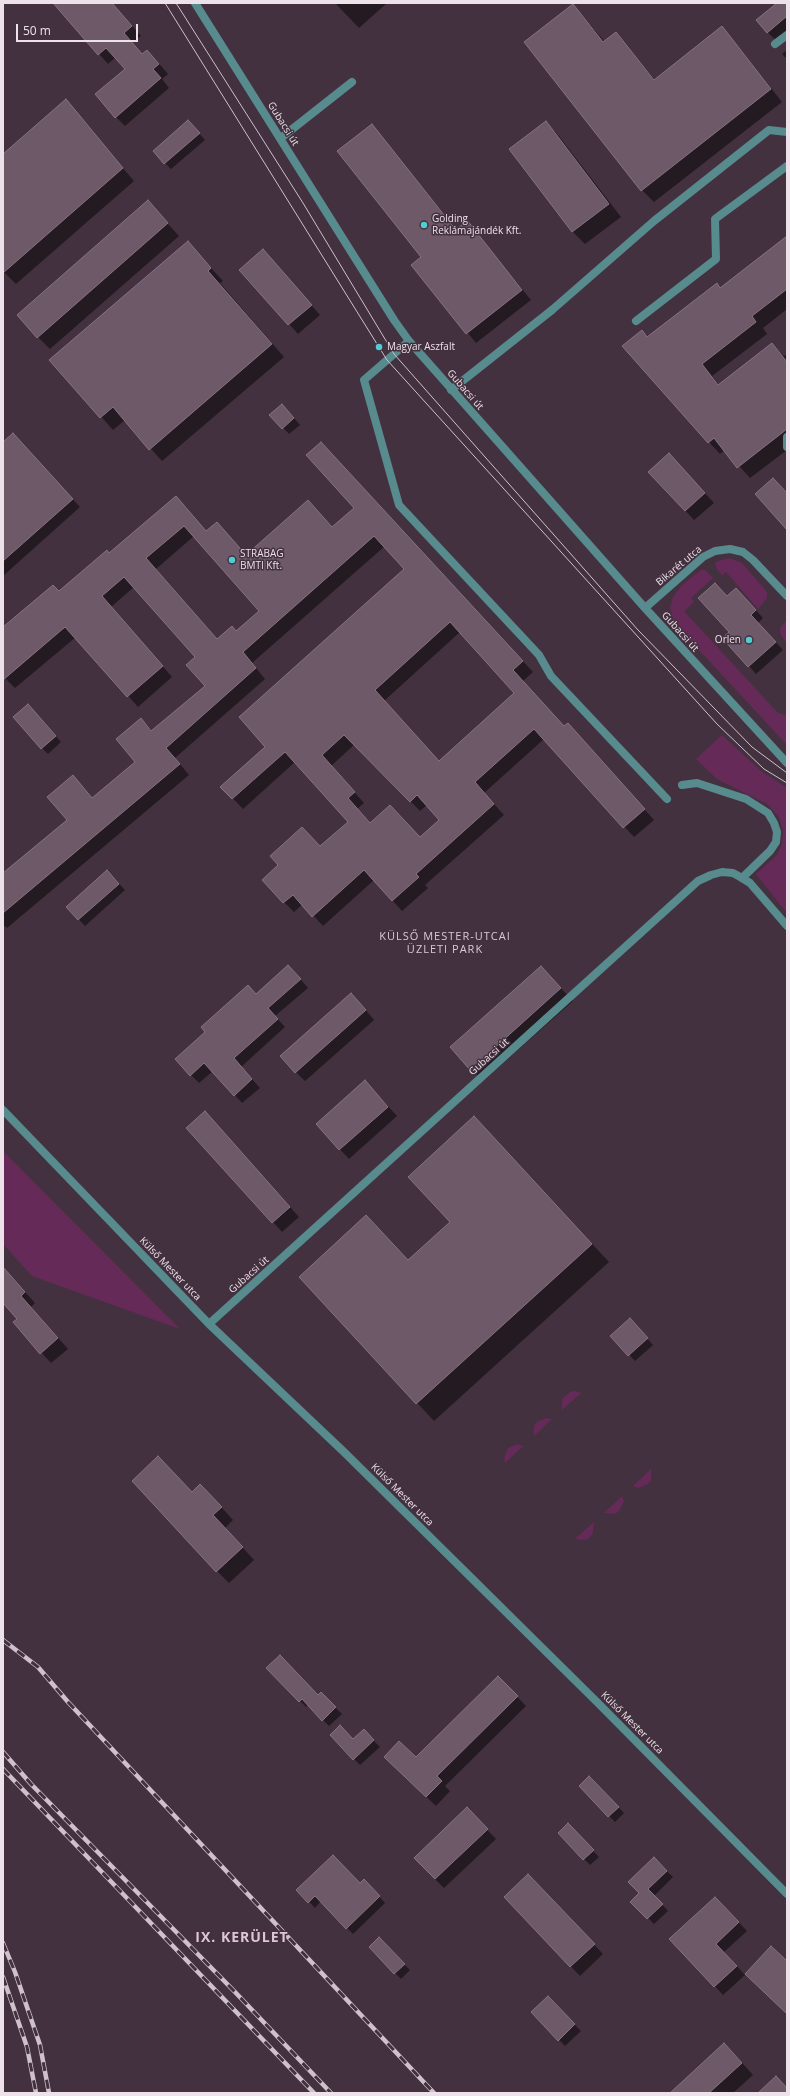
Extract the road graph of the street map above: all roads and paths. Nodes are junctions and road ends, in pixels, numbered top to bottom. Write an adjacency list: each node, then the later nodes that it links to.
1 (195, 3): 6 (street, Gubacsi út)
2 (787, 35): 3 (street)
3 (775, 44)
4 (352, 82): 6 (street)
5 (787, 132): 10 (street)
6 (280, 138): 9 (street, Gubacsi út)
7 (787, 166): 8 (street)
8 (636, 321)
9 (409, 341): 10 (street, Gubacsi út); 19 (street)
10 (451, 390): 14 (street, Gubacsi út)
11 (787, 437): 12 (street)
12 (787, 447)
13 (787, 596): 14 (street, Bikarét utca)
14 (645, 608): 15 (street, Gubacsi út)
15 (774, 749): 16 (street, Gubacsi út); 17 (street, Gubacsi út)
16 (787, 757)
17 (787, 763)
18 (682, 785): 20 (street)
19 (667, 799)
20 (742, 878): 21 (street, Gubacsi út); 23 (street, Gubacsi út)
21 (787, 926)
22 (3, 1110): 23 (street, Külső Mester utca)
23 (209, 1324): 24 (street, Külső Mester utca)
24 (787, 1894)

